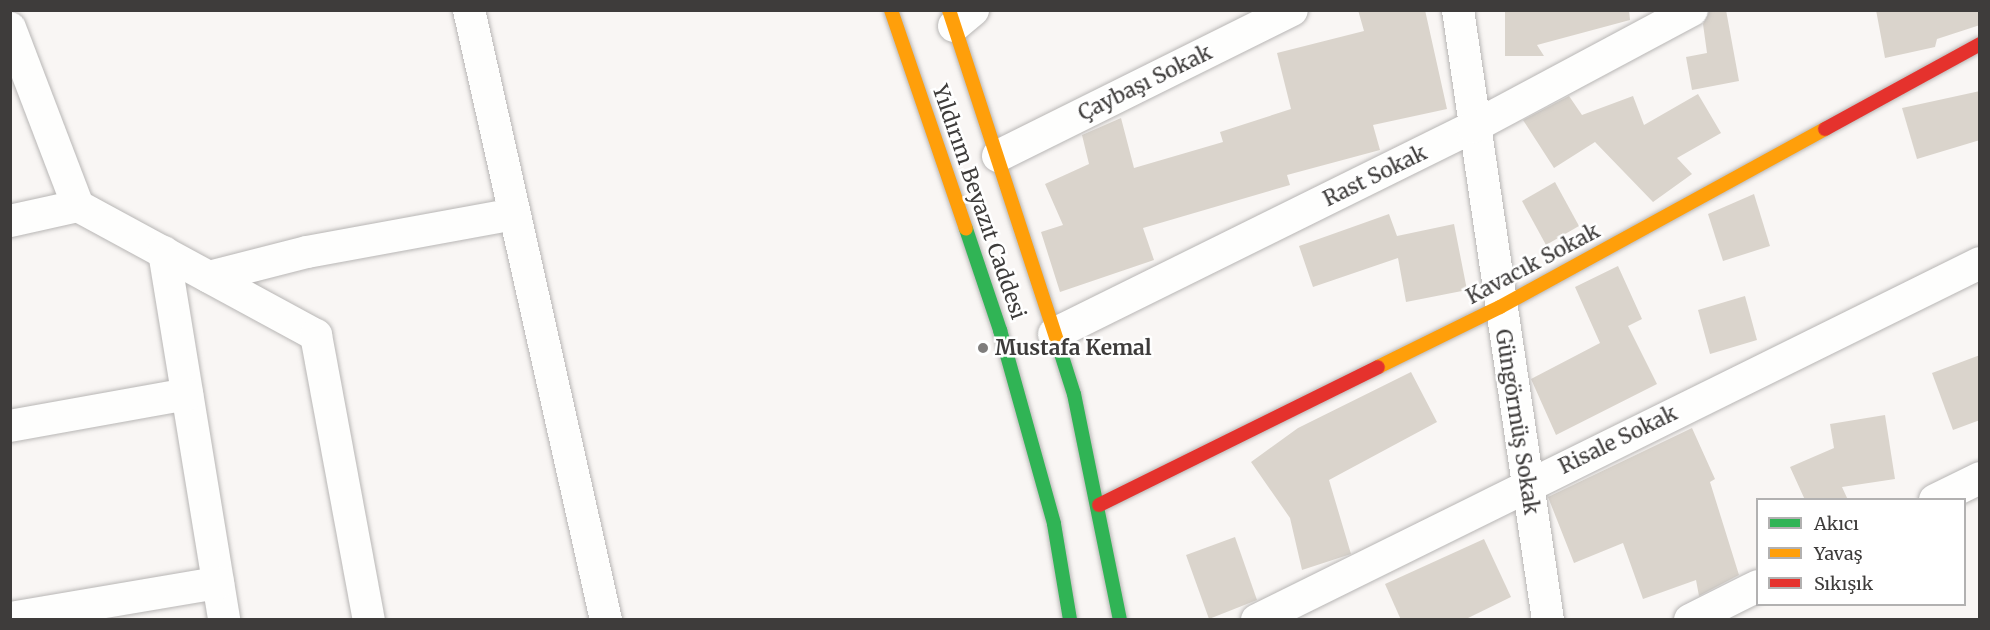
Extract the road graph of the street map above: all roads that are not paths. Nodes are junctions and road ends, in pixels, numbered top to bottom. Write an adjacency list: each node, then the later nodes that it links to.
1 (469, 10): 12 (street)
2 (891, 10): 31 (main road, Yıldırım Beyazıt Caddesi)
3 (1292, 10): 10 (street, Çaybaşı Sokak)
4 (1458, 10): 9 (street, Güngörmüş Sokak)
5 (1692, 10): 9 (street, Rast Sokak)
6 (959, 16): 10 (main road)
7 (10, 28): 11 (street)
8 (1980, 44): 17 (main road, Kavacık Sokak)
9 (1473, 127): 17 (street, Güngörmüş Sokak); 18 (street, Rast Sokak)
10 (998, 156): 18 (main road)
11 (78, 206): 13 (street); 14 (street)
12 (515, 214): 16 (street); 30 (street)
13 (10, 221)
14 (164, 252): 16 (street); 19 (street)
15 (1980, 263): 22 (street, Risale Sokak)
16 (209, 277): 29 (street)
17 (1500, 307): 22 (street, Güngörmüş Sokak); 24 (main road, Kavacık Sokak)
18 (1054, 334): 24 (main road)
19 (187, 394): 20 (street); 25 (street)
20 (10, 426)
21 (1980, 478): 23 (street)
22 (1526, 485): 33 (street, Risale Sokak); 34 (street, Güngörmüş Sokak)
23 (1939, 498)
24 (1099, 505): 32 (main road)
25 (218, 583): 27 (street); 28 (street)
26 (1756, 587): 35 (street)
27 (10, 618)
28 (224, 620)
29 (369, 620)
30 (606, 620)
31 (1070, 620)
32 (1120, 620)
33 (1257, 620)
34 (1548, 620)
35 (1690, 620)

